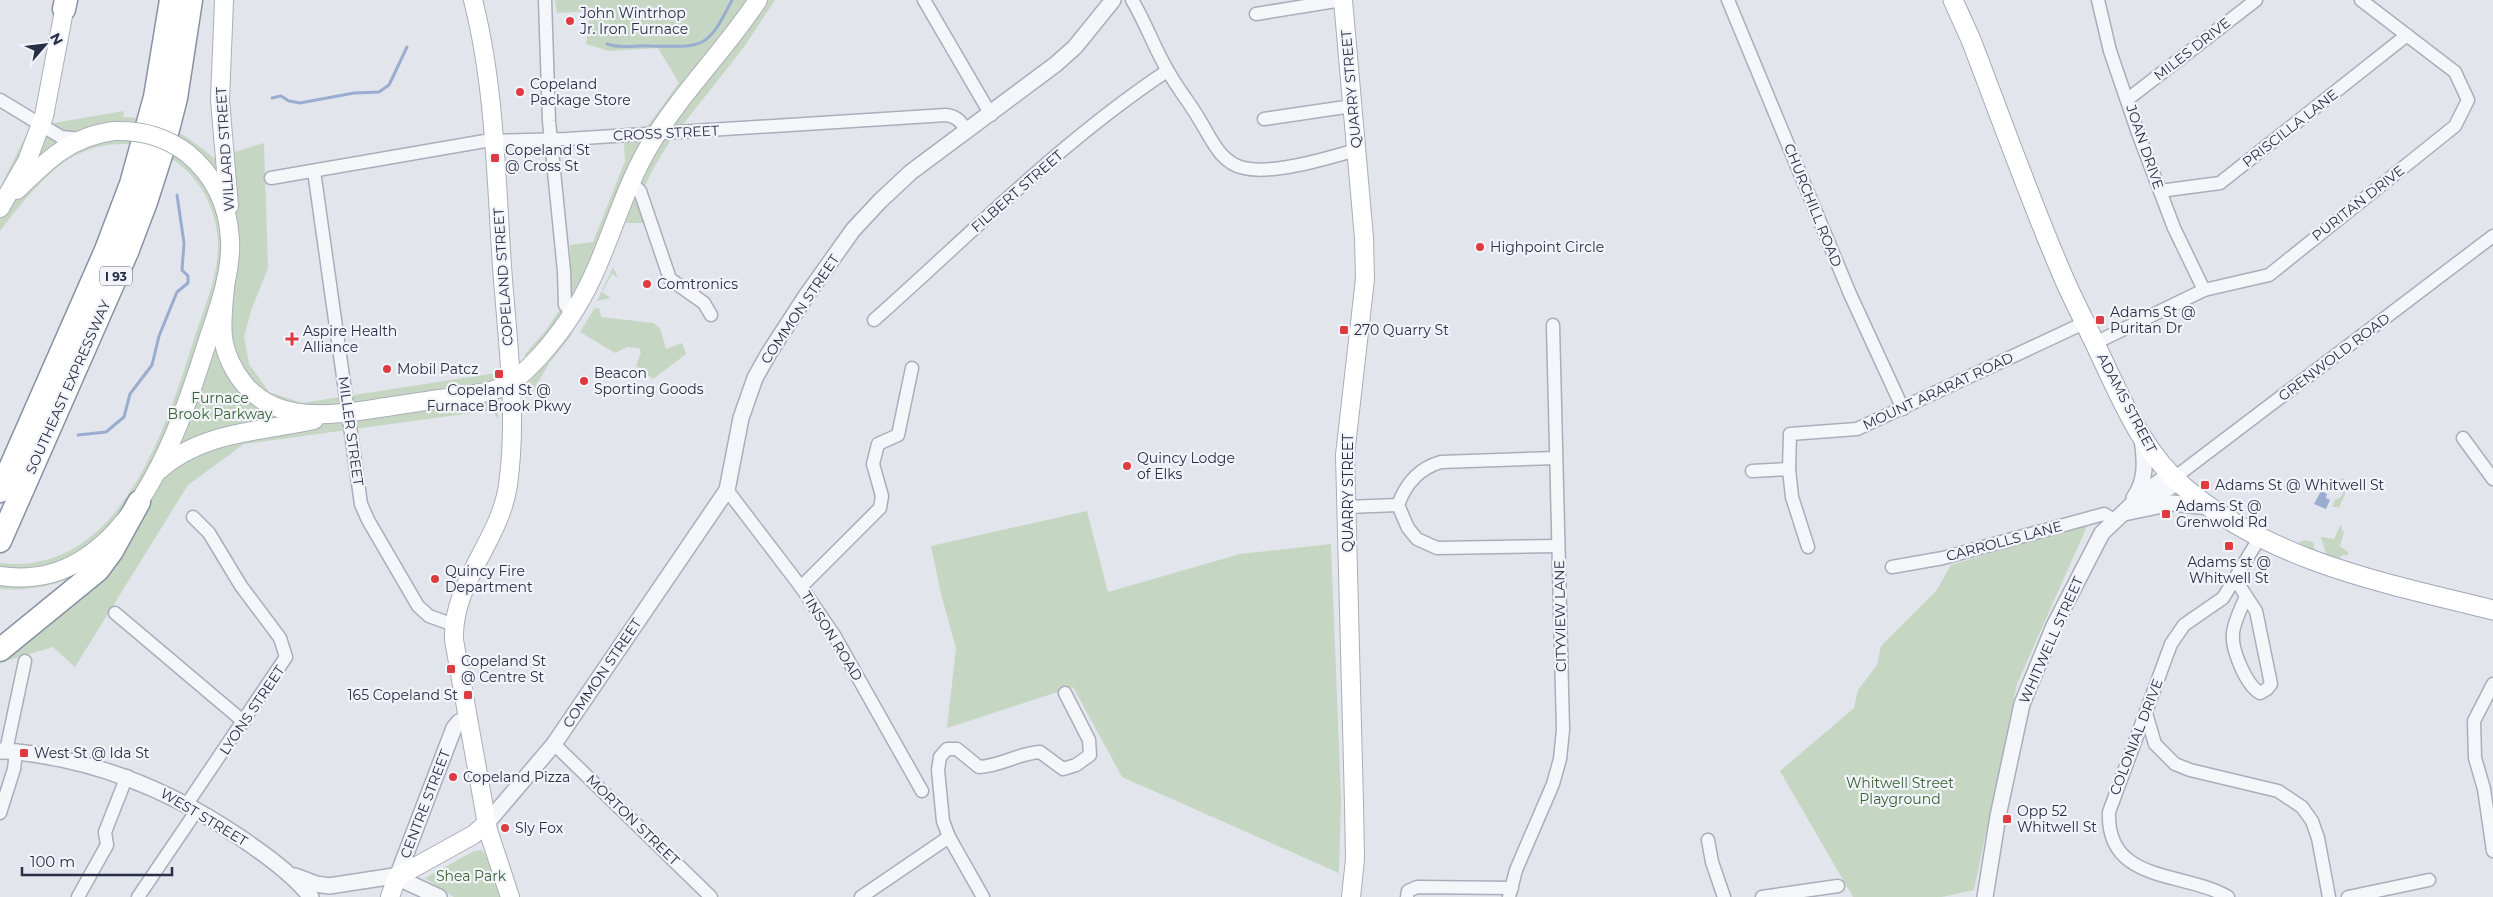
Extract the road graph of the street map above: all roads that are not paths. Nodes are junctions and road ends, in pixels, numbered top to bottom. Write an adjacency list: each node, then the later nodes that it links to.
1 (163, 0): 57 (highway, SOUTHEAST EXPRESSWAY / I 93)
2 (171, 0): 63 (highway, I 93)
3 (183, 0): 70 (highway, I 93)
4 (192, 0): 70 (highway, SOUTHEAST EXPRESSWAY / I 93)
5 (224, 0): 40 (main road, WILLARD STREET)
6 (473, 0): 32 (main road, COPELAND STREET)
7 (545, 0): 31 (street)
8 (758, 0): 29 (main road)
9 (925, 0): 25 (street)
10 (1113, 0): 25 (street, COMMON STREET)
11 (1132, 0): 21 (street)
12 (1342, 0): 19 (street); 24 (main road, QUARRY STREET)
13 (1728, 0): 51 (street, CHURCHILL ROAD)
14 (1953, 0): 46 (main road, ADAMS STREET)
15 (2098, 0): 22 (street, JOAN DRIVE)
16 (2256, 0): 22 (street, MILES DRIVE)
17 (2361, 0): 20 (street, PURITAN DRIVE)
18 (65, 2): 27 (main road)
19 (1256, 14)
20 (2407, 35): 37 (street, PRISCILLA LANE); 42 (street, PURITAN DRIVE)
21 (1167, 71): 33 (street); 45 (street, FILBERT STREET)
22 (2128, 99): 37 (street, JOAN DRIVE)
23 (0, 100): 27 (street)
24 (1352, 106): 26 (street); 33 (main road, QUARRY STREET)
25 (990, 115): 28 (street, COMMON STREET)
26 (1264, 118)
27 (41, 126): 30 (street); 38 (main road)
28 (967, 131): 29 (street, CROSS STREET); 62 (street, COMMON STREET)
29 (657, 133): 31 (street, CROSS STREET); 36 (main road)
30 (81, 138): 38 (main road); 40 (main road, bridge)
31 (551, 139): 32 (street, CROSS STREET); 43 (street)
32 (494, 140): 34 (street, CROSS STREET); 50 (main road, COPELAND STREET)
33 (1356, 150): 66 (main road, QUARRY STREET)
34 (314, 171): 35 (street, CROSS STREET); 52 (street, MILLER STREET)
35 (271, 178)
36 (630, 181): 43 (main road); 44 (street)
37 (2160, 191): 42 (street, JOAN DRIVE)
38 (0, 209)
39 (2493, 236): 59 (street, GRENWOLD ROAD)
40 (230, 239): 41 (main road)
41 (226, 280): 52 (main road); 60 (main road)
42 (2204, 290): 48 (street, PURITAN DRIVE)
43 (572, 314): 50 (main road)
44 (711, 315)
45 (874, 320)
46 (2084, 322): 48 (main road, ADAMS STREET); 51 (street, MOUNT ARARAT ROAD)
47 (1553, 325): 55 (street, CITYVIEW LANE)
48 (2095, 343): 53 (main road, ADAMS STREET)
49 (912, 368): 77 (street)
50 (510, 384): 52 (main road); 81 (main road, COPELAND STREET)
51 (1903, 409): 56 (street, MOUNT ARARAT ROAD)
52 (348, 412): 60 (main road); 81 (street, MILLER STREET)
53 (2142, 436): 59 (main road, ADAMS STREET); 69 (street)
54 (2463, 438): 61 (street)
55 (1556, 458): 65 (street); 72 (street, CITYVIEW LANE)
56 (1789, 469): 58 (street); 73 (street)
57 (0, 470)
58 (1752, 471)
59 (2174, 478): 67 (main road, ADAMS STREET); 69 (street, WHITWELL STREET)
60 (151, 479): 64 (main road)
61 (2493, 479)
62 (727, 490): 77 (street, TINSON ROAD); 89 (street, COMMON STREET)
63 (0, 491)
64 (139, 502): 75 (main road); 82 (highway)
65 (1398, 505): 66 (street); 72 (street)
66 (1347, 507): 114 (main road, QUARRY STREET)
67 (2212, 507): 69 (street); 71 (main road, ADAMS STREET)
68 (193, 516): 88 (street, LYONS STREET)
69 (2118, 517): 74 (street, CARROLLS LANE); 118 (street, WHITWELL STREET)
70 (0, 534)
71 (2260, 537): 76 (street, COLONIAL DRIVE); 79 (main road, ADAMS STREET)
72 (1558, 546): 104 (street, CITYVIEW LANE)
73 (1808, 548)
74 (1892, 567)
75 (0, 576)
76 (2234, 579): 78 (street); 86 (street, COLONIAL DRIVE)
77 (801, 587): 92 (street, TINSON ROAD)
78 (2246, 596): 78 (street)
79 (2493, 610)
80 (115, 613): 88 (street)
81 (454, 625): 87 (main road, COPELAND STREET)
82 (0, 650)
83 (25, 661): 90 (street)
84 (2493, 684): 98 (street)
85 (1065, 693): 96 (street)
86 (2146, 713): 119 (street, COLONIAL DRIVE); 120 (street)
87 (467, 718): 95 (main road, COPELAND STREET); 100 (street, CENTRE STREET)
88 (244, 722): 93 (street, LYONS STREET)
89 (554, 744): 95 (street, COMMON STREET); 111 (street, MORTON STREET)
90 (7, 751): 91 (street, WEST STREET); 94 (street)
91 (127, 776): 93 (street, WEST STREET); 105 (street)
92 (922, 791)
93 (192, 807): 99 (street, WEST STREET); 106 (street, LYONS STREET)
94 (0, 813)
95 (487, 823): 100 (main road, COMMON STREET); 110 (main road, COPELAND STREET)
96 (949, 837): 112 (street); 113 (street)
97 (1708, 840): 116 (street)
98 (2493, 851)
99 (286, 870): 100 (street, WEST STREET); 107 (street, WEST STREET)
100 (397, 877): 108 (main road, CENTRE STREET); 109 (street, WEST STREET)
101 (2429, 880): 121 (street)
102 (1838, 886): 117 (street)
103 (1448, 893): 104 (street); 115 (street)
104 (1510, 893)
105 (78, 897)
106 (138, 897)
107 (311, 897)
108 (390, 897)
109 (439, 897)
110 (510, 897)
111 (711, 897)
112 (861, 897)
113 (984, 897)
114 (1351, 897)
115 (1407, 897)
116 (1724, 897)
117 (1762, 897)
118 (1986, 897)
119 (2228, 897)
120 (2329, 897)
121 (2348, 897)

